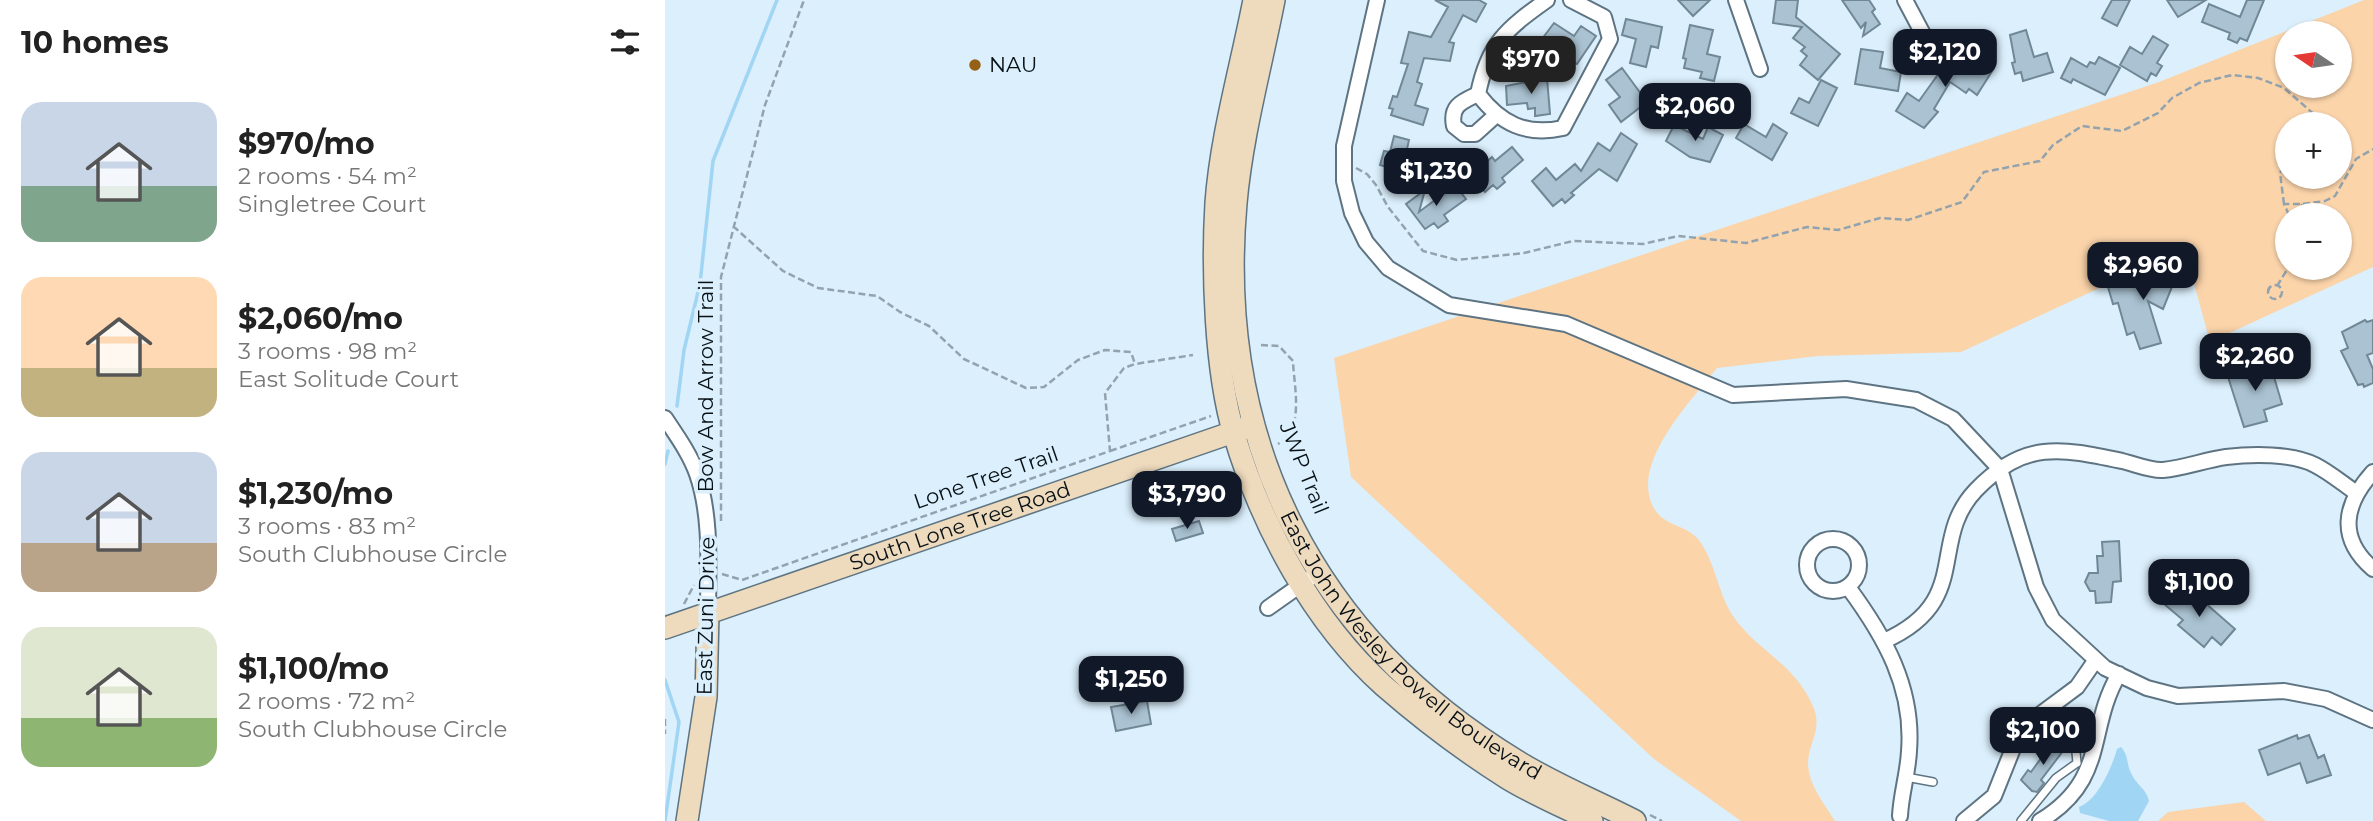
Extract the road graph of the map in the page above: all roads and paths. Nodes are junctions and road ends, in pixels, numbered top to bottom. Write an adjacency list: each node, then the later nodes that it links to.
1 (804, 0): 17 (path, Bow And Arrow Trail)
2 (1254, 0): 26 (main road, East John Wesley Powell Boulevard)
3 (1274, 0): 25 (main road, East John Wesley Powell Boulevard)
4 (1377, 0): 28 (street)
5 (1547, 0): 11 (street)
6 (1571, 0): 13 (street)
7 (1736, 0): 10 (street)
8 (1905, 0): 9 (street)
9 (1923, 34)
10 (1760, 69)
11 (1478, 94): 13 (street); 13 (street)
12 (2311, 112): 15 (path)
13 (1495, 116)
14 (2373, 149): 16 (path)
15 (1352, 167)
16 (2310, 203)
17 (732, 225): 22 (path); 31 (path, Bow And Arrow Trail)
18 (2281, 280): 19 (path)
19 (2277, 286)
20 (1261, 345): 25 (path, JWP Trail)
21 (1193, 355): 22 (path)
22 (1135, 363): 27 (path)
23 (1211, 416): 27 (path, Lone Tree Trail)
24 (665, 418): 39 (street, East Zuni Drive)
25 (1263, 430): 26 (main road, South Lone Tree Road); 34 (main road, East John Wesley Powell Boulevard)
26 (1233, 432): 34 (main road, East John Wesley Powell Boulevard); 39 (main road, South Lone Tree Road)
27 (1110, 451): 32 (path, Lone Tree Trail)
28 (2000, 469): 30 (street); 41 (street); 42 (street)
29 (2373, 472): 30 (street)
30 (2355, 492): 33 (street)
31 (721, 531)
32 (722, 563)
33 (2373, 569)
34 (1311, 579): 38 (street); 51 (main road, East John Wesley Powell Boulevard); 54 (main road, East John Wesley Powell Boulevard)
35 (696, 582): 37 (path)
36 (1848, 587): 41 (street)
37 (674, 607)
38 (1268, 608)
39 (708, 614): 40 (main road, South Lone Tree Road); 53 (main road, East Zuni Drive)
40 (665, 628)
41 (1884, 640): 49 (street)
42 (2095, 660): 43 (street); 47 (street)
43 (2119, 674): 45 (street); 48 (street)
44 (665, 719): 46 (path)
45 (2373, 720)
46 (665, 734)
47 (2022, 734): 48 (lane); 56 (street)
48 (2082, 766): 57 (lane); 58 (street)
49 (1906, 777): 50 (lane); 52 (street)
50 (1933, 782)
51 (1639, 816): 55 (path)
52 (1900, 816)
53 (687, 821)
54 (1592, 821)
55 (1662, 821)
56 (1964, 821)
57 (2021, 821)
58 (2041, 821)

